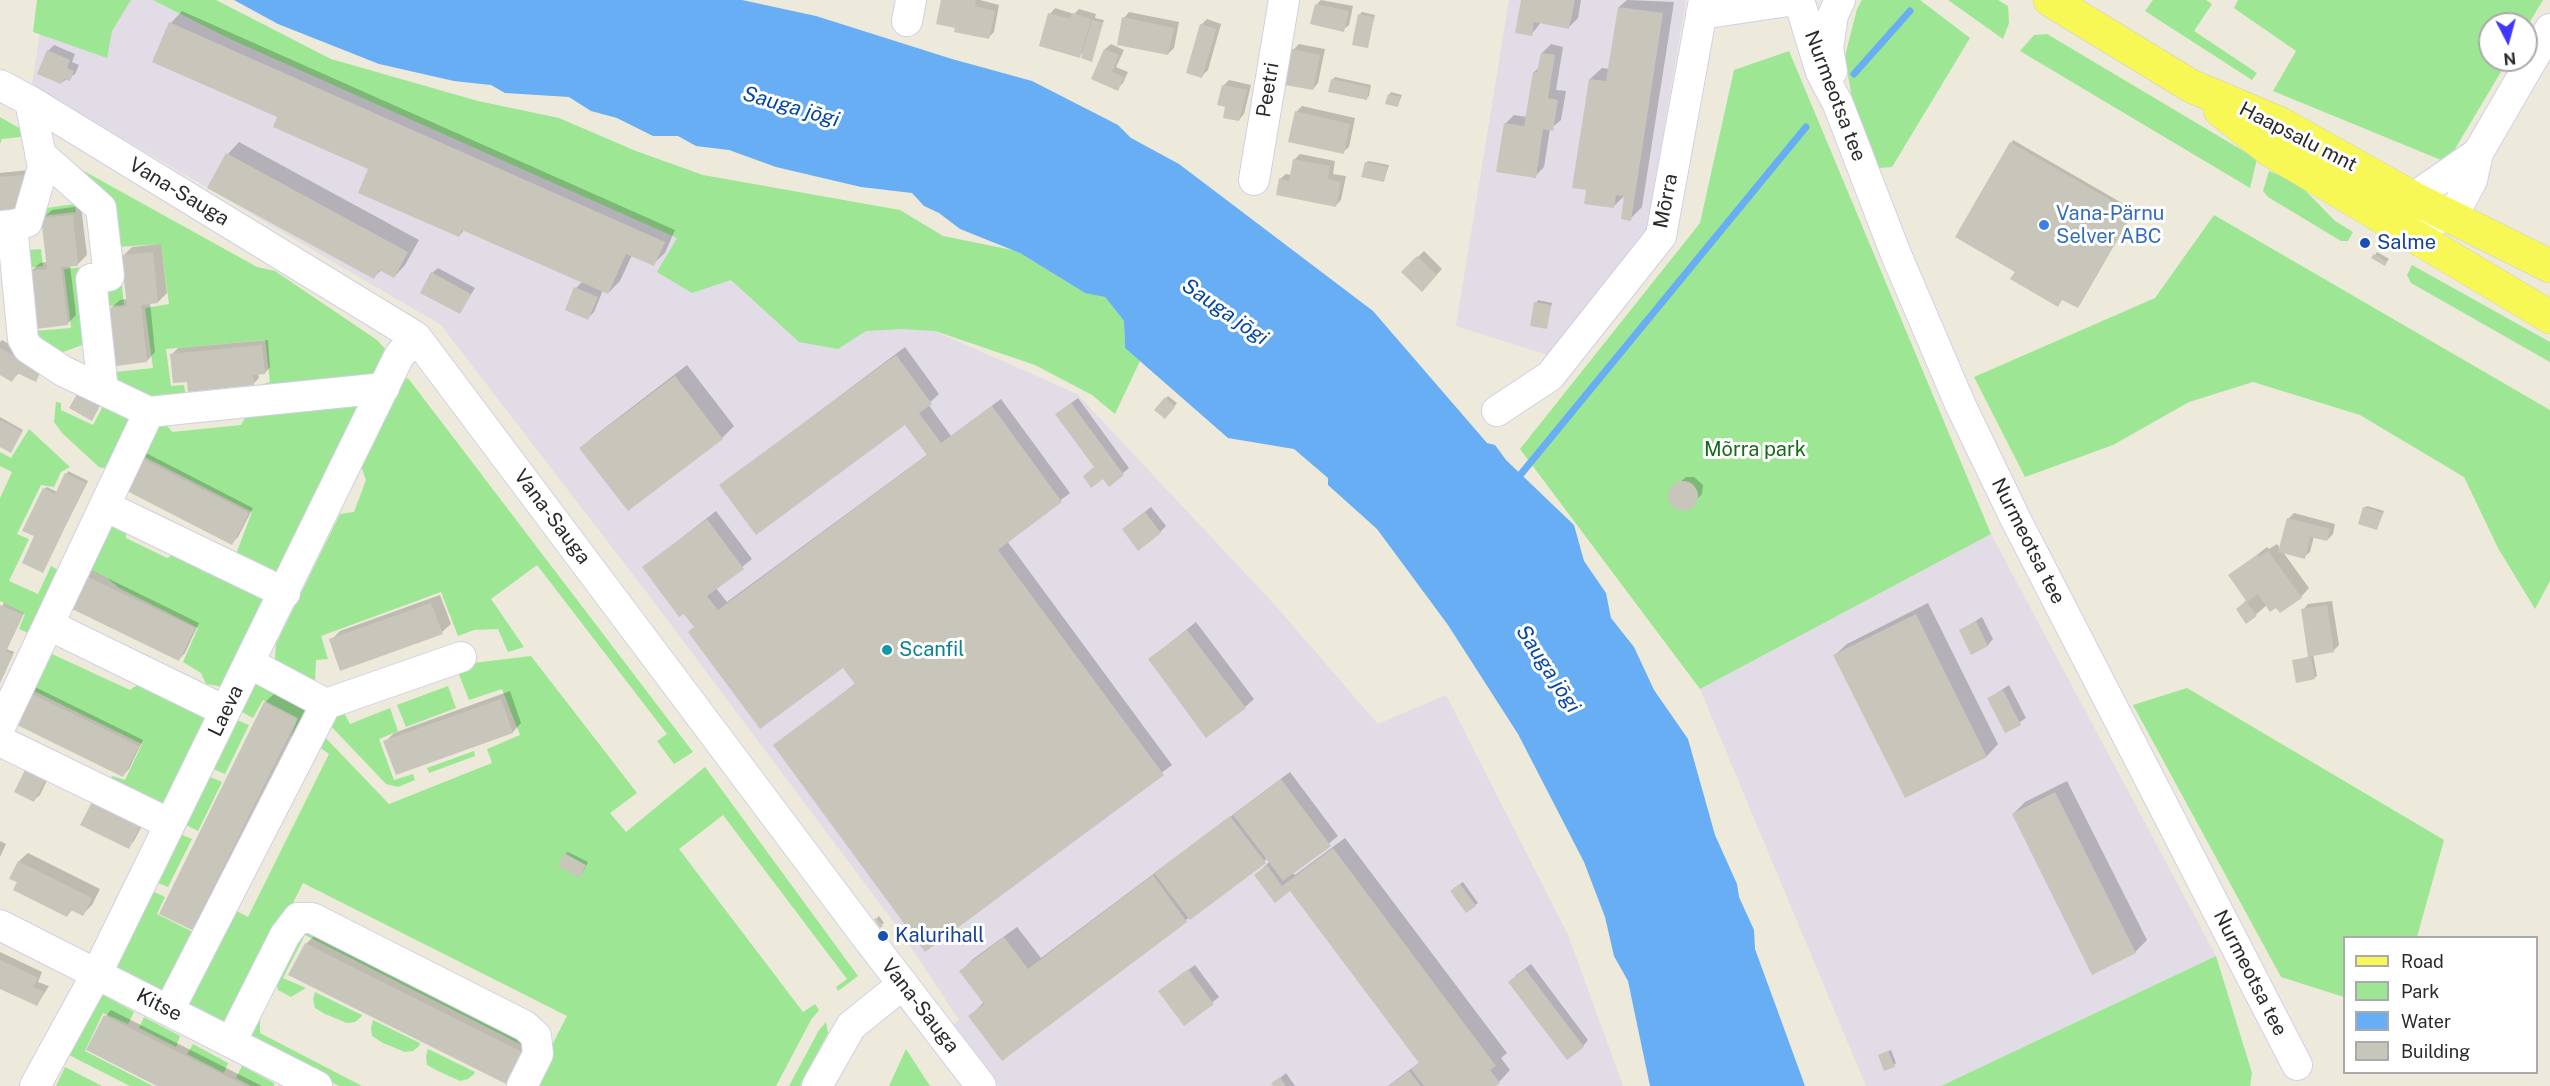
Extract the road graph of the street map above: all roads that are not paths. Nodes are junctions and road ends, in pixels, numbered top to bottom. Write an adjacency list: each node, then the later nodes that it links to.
1 (1284, 0): 13 (street, Peetri)
2 (1797, 0): 5 (street); 10 (street, Nurmeotsa tee)
3 (1840, 0): 10 (street)
4 (2050, 0): 8 (main road, Haapsalu mnt)
5 (1703, 7): 23 (street, Mõrra)
6 (2550, 28): 11 (street)
7 (0, 85): 9 (street, Vana-Sauga)
8 (2191, 86): 14 (main road, Haapsalu mnt); 15 (main road)
9 (30, 101): 12 (street); 20 (street, Vana-Sauga)
10 (1838, 104): 40 (street, Nurmeotsa tee)
11 (2478, 153): 14 (street); 16 (street)
12 (40, 154): 17 (street); 22 (street)
13 (1254, 180)
14 (2413, 198): 16 (main road, Haapsalu mnt)
15 (2378, 214): 16 (street); 19 (main road)
16 (2447, 214): 18 (main road, Haapsalu mnt)
17 (6, 225): 22 (street)
18 (2550, 266)
19 (2550, 317)
20 (417, 337): 21 (street, Laeva); 37 (street, Vana-Sauga)
21 (384, 388): 24 (street); 26 (street, Laeva)
22 (103, 390): 24 (street)
23 (1497, 411)
24 (149, 412): 25 (street)
25 (105, 506): 26 (street); 27 (street)
26 (285, 593): 29 (street, Laeva)
27 (49, 625): 31 (street); 32 (street)
28 (461, 657): 30 (street)
29 (249, 663): 30 (street); 31 (street, Laeva)
30 (326, 704): 38 (street)
31 (225, 711): 34 (street, Laeva)
32 (0, 727)
33 (0, 741): 34 (street)
34 (170, 824): 36 (street, Laeva)
35 (0, 925): 36 (street, Kitse)
36 (97, 973): 38 (street, Kitse); 42 (street, Laeva)
37 (903, 984): 44 (street); 45 (street, Vana-Sauga)
38 (169, 1010): 39 (street, Kitse)
39 (231, 1042): 41 (street, Kitse); 43 (street)
40 (2297, 1065)
41 (298, 1082)
42 (35, 1086)
43 (522, 1086)
44 (817, 1086)
45 (981, 1086)

